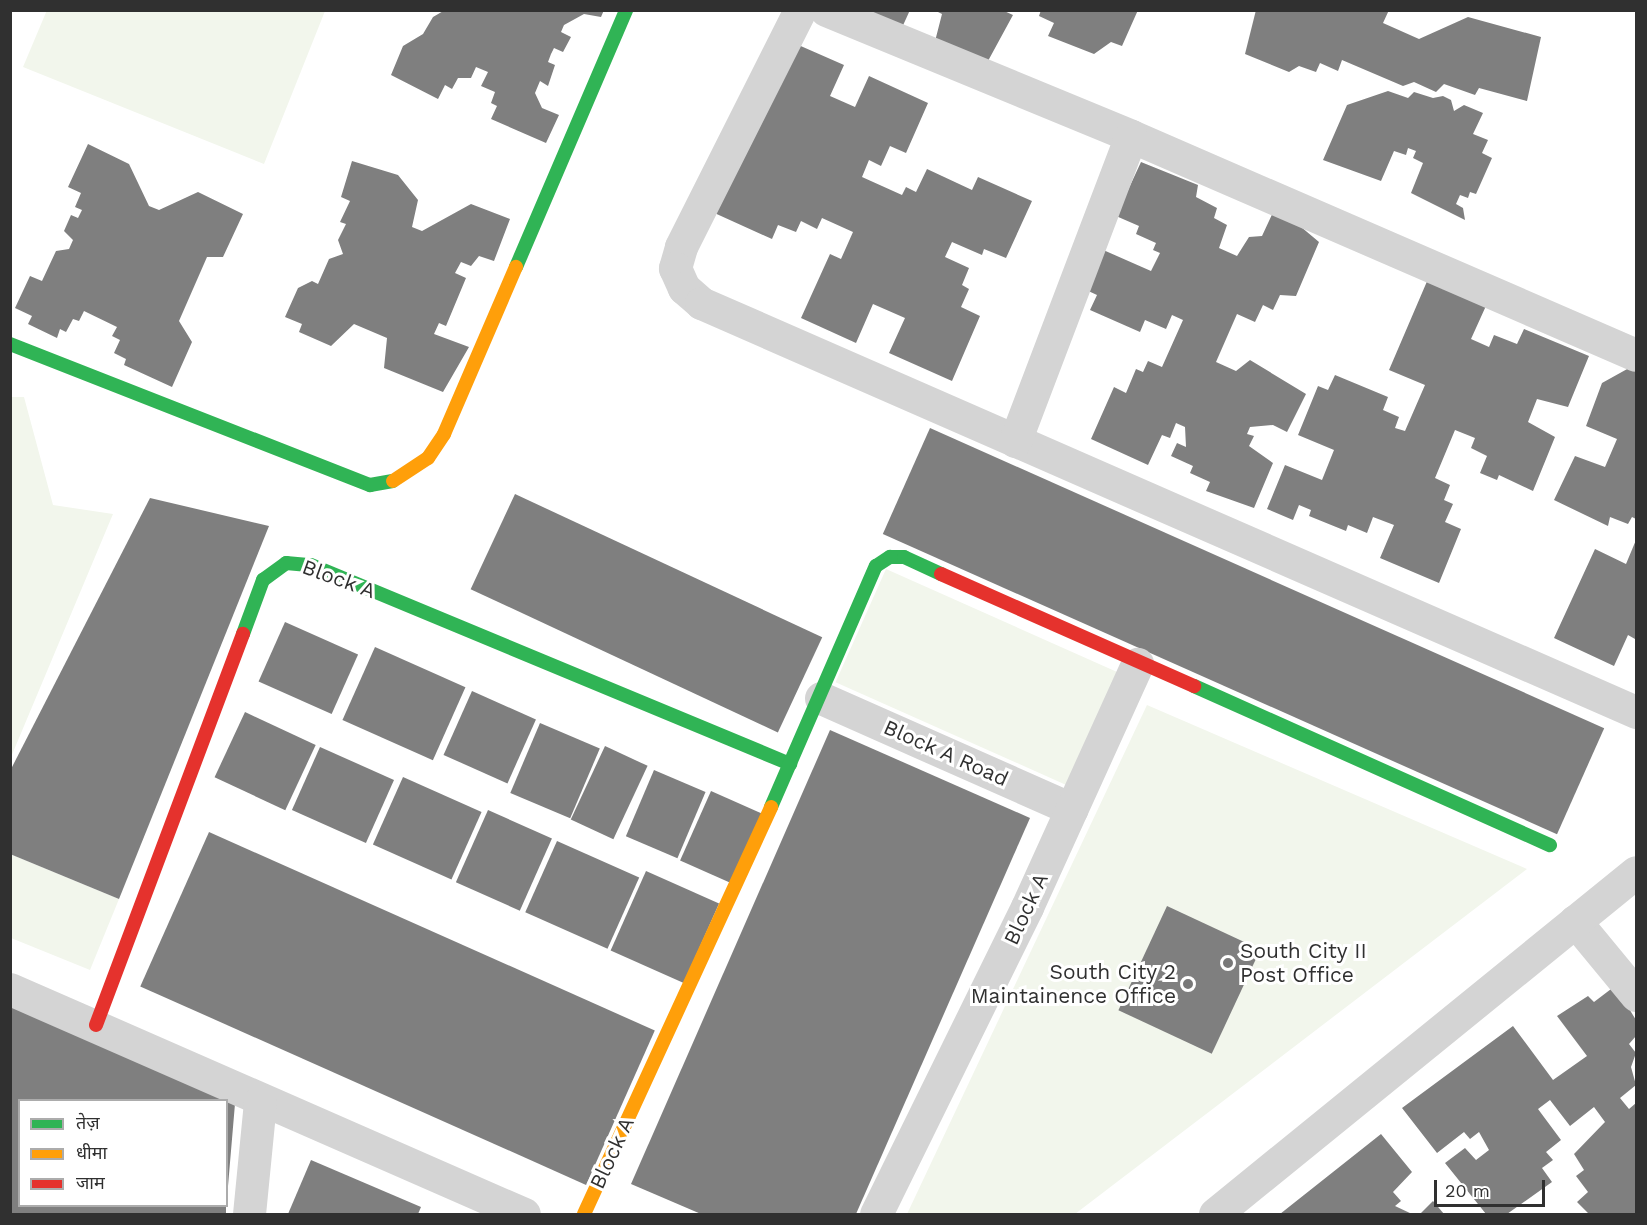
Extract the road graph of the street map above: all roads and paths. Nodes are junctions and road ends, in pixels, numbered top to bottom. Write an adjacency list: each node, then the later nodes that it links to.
1 (626, 10): 5 (street)
2 (800, 10): 7 (street)
3 (826, 10): 4 (street)
4 (1131, 136): 6 (street); 7 (street)
5 (10, 344)
6 (1636, 355)
7 (1015, 441): 10 (street)
8 (1137, 664): 9 (street, Block A); 12 (street, Block A); 13 (street, Block A)
9 (820, 698): 11 (street, Block A); 12 (street, Block A Road)
10 (1636, 712)
11 (790, 764): 18 (street, Block A); 22 (street, Block A)
12 (1072, 809): 23 (street, Block A)
13 (1550, 845)
14 (1636, 872): 15 (street)
15 (1575, 921): 17 (street); 24 (street)
16 (10, 989): 18 (street)
17 (1636, 995)
18 (96, 1025): 19 (street)
19 (260, 1102): 20 (street); 21 (street)
20 (249, 1215)
21 (524, 1215)
22 (584, 1215)
23 (876, 1215)
24 (1215, 1215)

